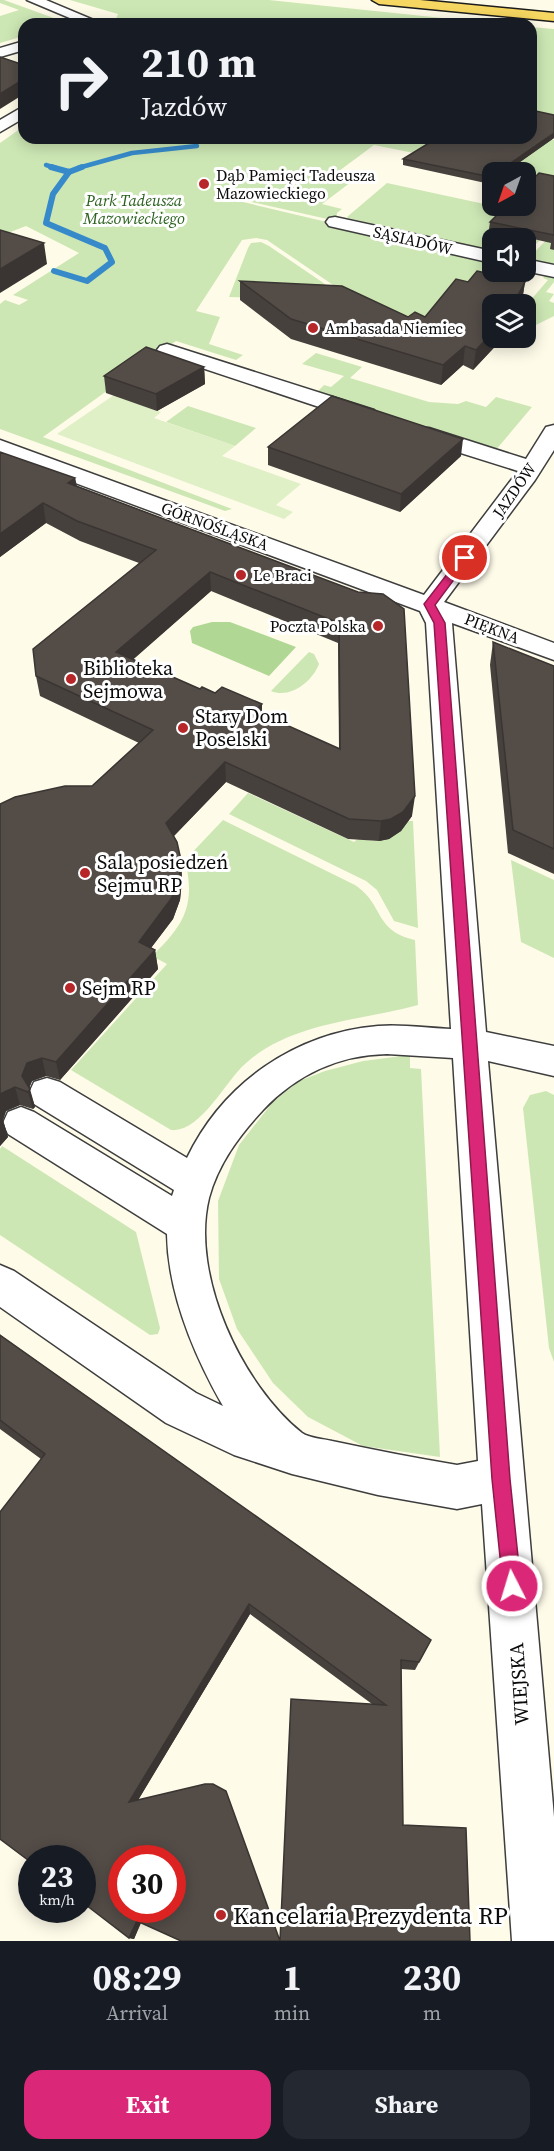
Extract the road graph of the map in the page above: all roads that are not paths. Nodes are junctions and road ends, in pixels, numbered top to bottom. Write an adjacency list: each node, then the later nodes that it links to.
1 (34, 0): 7 (street)
2 (379, 0): 4 (main road)
3 (466, 0): 4 (main road)
4 (515, 9): 5 (main road); 6 (main road)
5 (554, 9)
6 (554, 17)
7 (92, 18)
8 (18, 47): 9 (street)
9 (0, 53)
10 (18, 115): 11 (street)
11 (0, 127)
12 (335, 222): 13 (street, SĄSIADÓW)
13 (482, 255)
14 (536, 267): 15 (street)
15 (554, 271)
16 (167, 350): 19 (street)
17 (554, 432): 19 (street, JAZDÓW)
18 (0, 447): 20 (street, GÓRNOŚLĄSKA)
19 (531, 468): 20 (street, JAZDÓW)
20 (429, 604): 21 (street, PIĘKNA); 22 (street, WIEJSKA)
21 (554, 652)
22 (471, 1044): 23 (street); 26 (street); 30 (street, WIEJSKA)
23 (554, 1061)
24 (48, 1094): 26 (street)
25 (21, 1123): 27 (street)
26 (194, 1182): 27 (street)
27 (186, 1225): 29 (street)
28 (0, 1284): 29 (street)
29 (292, 1453): 30 (street)
30 (501, 1479): 31 (street, WIEJSKA)
31 (538, 1941)

